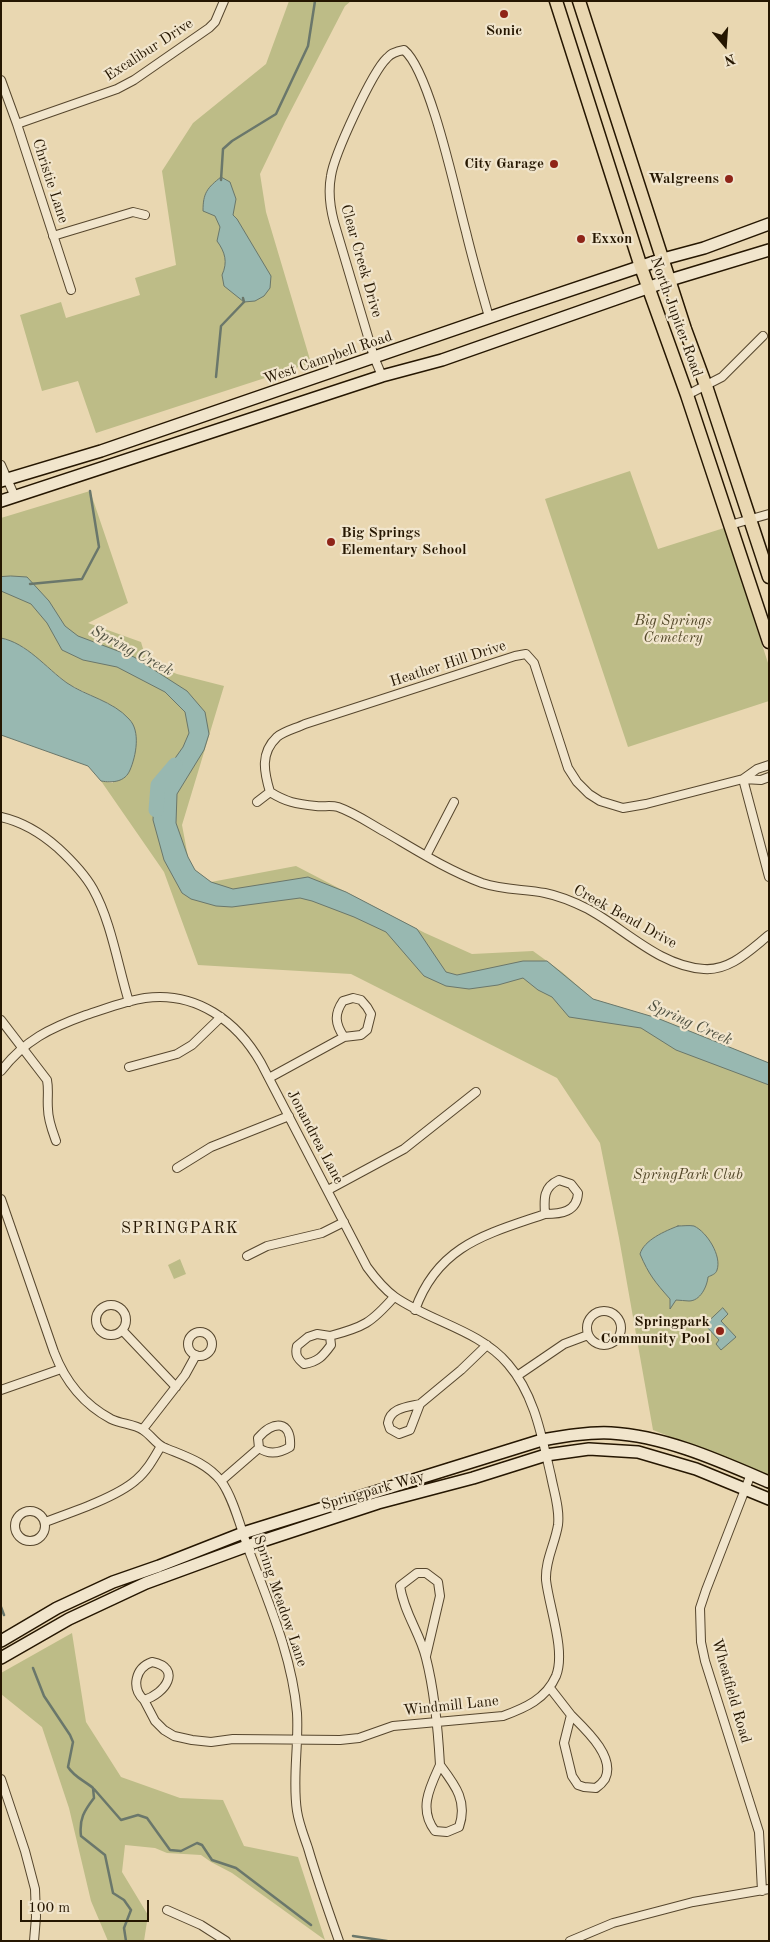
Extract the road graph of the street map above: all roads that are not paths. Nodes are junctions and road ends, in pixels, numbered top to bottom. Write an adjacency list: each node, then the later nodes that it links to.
1 (224, 1): 7 (street, Excalibur Drive)
2 (556, 1): 5 (main road, North Jupiter Road)
3 (579, 1): 4 (main road, North Jupiter Road)
4 (584, 17): 5 (main road); 12 (main road, North Jupiter Road)
5 (563, 23): 13 (main road, North Jupiter Road)
6 (1, 80): 7 (street, Christie Lane)
7 (17, 124): 10 (street, Christie Lane)
8 (145, 215): 10 (street)
9 (769, 224): 12 (main road, West Campbell Road)
10 (53, 236): 16 (street, Christie Lane)
11 (769, 250): 14 (main road)
12 (663, 259): 13 (main road, West Campbell Road); 14 (main road, North Jupiter Road)
13 (641, 267): 15 (main road, North Jupiter Road); 17 (main road, West Campbell Road)
14 (670, 280): 15 (main road); 21 (main road, North Jupiter Road)
15 (648, 288): 20 (main road); 22 (main road, North Jupiter Road)
16 (71, 290)
17 (489, 317): 19 (main road, West Campbell Road); 19 (street, Clear Creek Drive)
18 (763, 336): 21 (street)
19 (374, 357): 20 (street, Clear Creek Drive); 23 (main road, West Campbell Road)
20 (382, 376): 24 (main road)
21 (706, 386): 22 (street); 30 (main road, North Jupiter Road)
22 (687, 395): 31 (main road, North Jupiter Road)
23 (257, 399): 24 (main road); 26 (main road, West Campbell Road)
24 (262, 414): 27 (main road)
25 (1, 465): 26 (street)
26 (4, 480): 27 (street)
27 (15, 497): 28 (main road)
28 (1, 501)
29 (769, 514): 30 (street)
30 (750, 519): 31 (street); 32 (main road, North Jupiter Road)
31 (730, 525): 33 (main road, North Jupiter Road)
32 (769, 577)
33 (769, 642)
34 (769, 764): 35 (street, Heather Hill Drive)
35 (744, 778): 36 (street, Heather Hill Drive); 37 (street, Heather Hill Drive); 42 (street)
36 (769, 778)
37 (270, 792): 38 (street); 41 (street, Creek Bend Drive)
38 (257, 802)
39 (454, 802): 41 (street)
40 (1, 816): 44 (street)
41 (426, 856): 43 (street, Creek Bend Drive)
42 (769, 877)
43 (769, 935)
44 (129, 1002): 45 (street, Jonandrea Lane); 48 (street, Jonandrea Lane)
45 (221, 1017): 49 (street); 51 (street, Jonandrea Lane)
46 (1, 1020): 48 (street)
47 (344, 1037): 47 (street); 51 (street)
48 (22, 1049): 50 (street, Jonandrea Lane); 54 (street)
49 (129, 1067)
50 (1, 1071)
51 (270, 1078): 53 (street, Jonandrea Lane)
52 (476, 1092): 56 (street)
53 (289, 1116): 55 (street); 56 (street, Jonandrea Lane)
54 (56, 1141)
55 (177, 1168)
56 (328, 1190): 59 (street, Jonandrea Lane)
57 (1, 1199): 68 (street)
58 (545, 1214): 58 (street); 62 (street)
59 (344, 1222): 60 (street); 61 (street, Jonandrea Lane)
60 (248, 1256)
61 (394, 1297): 62 (street, Jonandrea Lane); 65 (street)
62 (415, 1310): 66 (street, Jonandrea Lane)
63 (122, 1330): 70 (street)
64 (588, 1335): 64 (street); 69 (street)
65 (330, 1336): 65 (street)
66 (487, 1345): 69 (street, Jonandrea Lane); 72 (street)
67 (196, 1355): 70 (street)
68 (60, 1369): 71 (street); 73 (street)
69 (517, 1376): 74 (street, Jonandrea Lane)
70 (176, 1387): 73 (street)
71 (1, 1390)
72 (420, 1404): 72 (street)
73 (142, 1429): 75 (street)
74 (542, 1440): 77 (street); 78 (main road, Springpark Way); 84 (main road, Springpark Way)
75 (161, 1446): 79 (street); 83 (street)
76 (259, 1448): 76 (street); 79 (street)
77 (546, 1455): 81 (main road, Springpark Way); 85 (main road, Springpark Way); 89 (street)
78 (750, 1474): 80 (main road, Springpark Way); 81 (street, Wheatfield Road)
79 (221, 1482): 84 (street)
80 (769, 1482)
81 (745, 1489): 82 (main road, Springpark Way); 96 (street, Wheatfield Road)
82 (769, 1499)
83 (45, 1522): 83 (street)
84 (243, 1533): 85 (street, Spring Meadow Lane); 86 (main road, Springpark Way)
85 (247, 1546): 88 (main road, Springpark Way); 93 (street, Spring Meadow Lane)
86 (1, 1641)
87 (426, 1656): 87 (street); 92 (street)
88 (1, 1658)
89 (550, 1688): 91 (street); 92 (street, Windmill Lane)
90 (144, 1700): 90 (street, Windmill Lane); 93 (street, Windmill Lane)
91 (571, 1715): 91 (street)
92 (437, 1721): 93 (street, Windmill Lane); 94 (street)
93 (297, 1740): 100 (street, Spring Meadow Lane)
94 (440, 1765): 94 (street)
95 (1, 1779): 98 (street)
96 (766, 1890): 101 (street)
97 (167, 1910): 99 (street)
98 (34, 1941)
99 (226, 1941)
100 (339, 1941)
101 (570, 1941)

